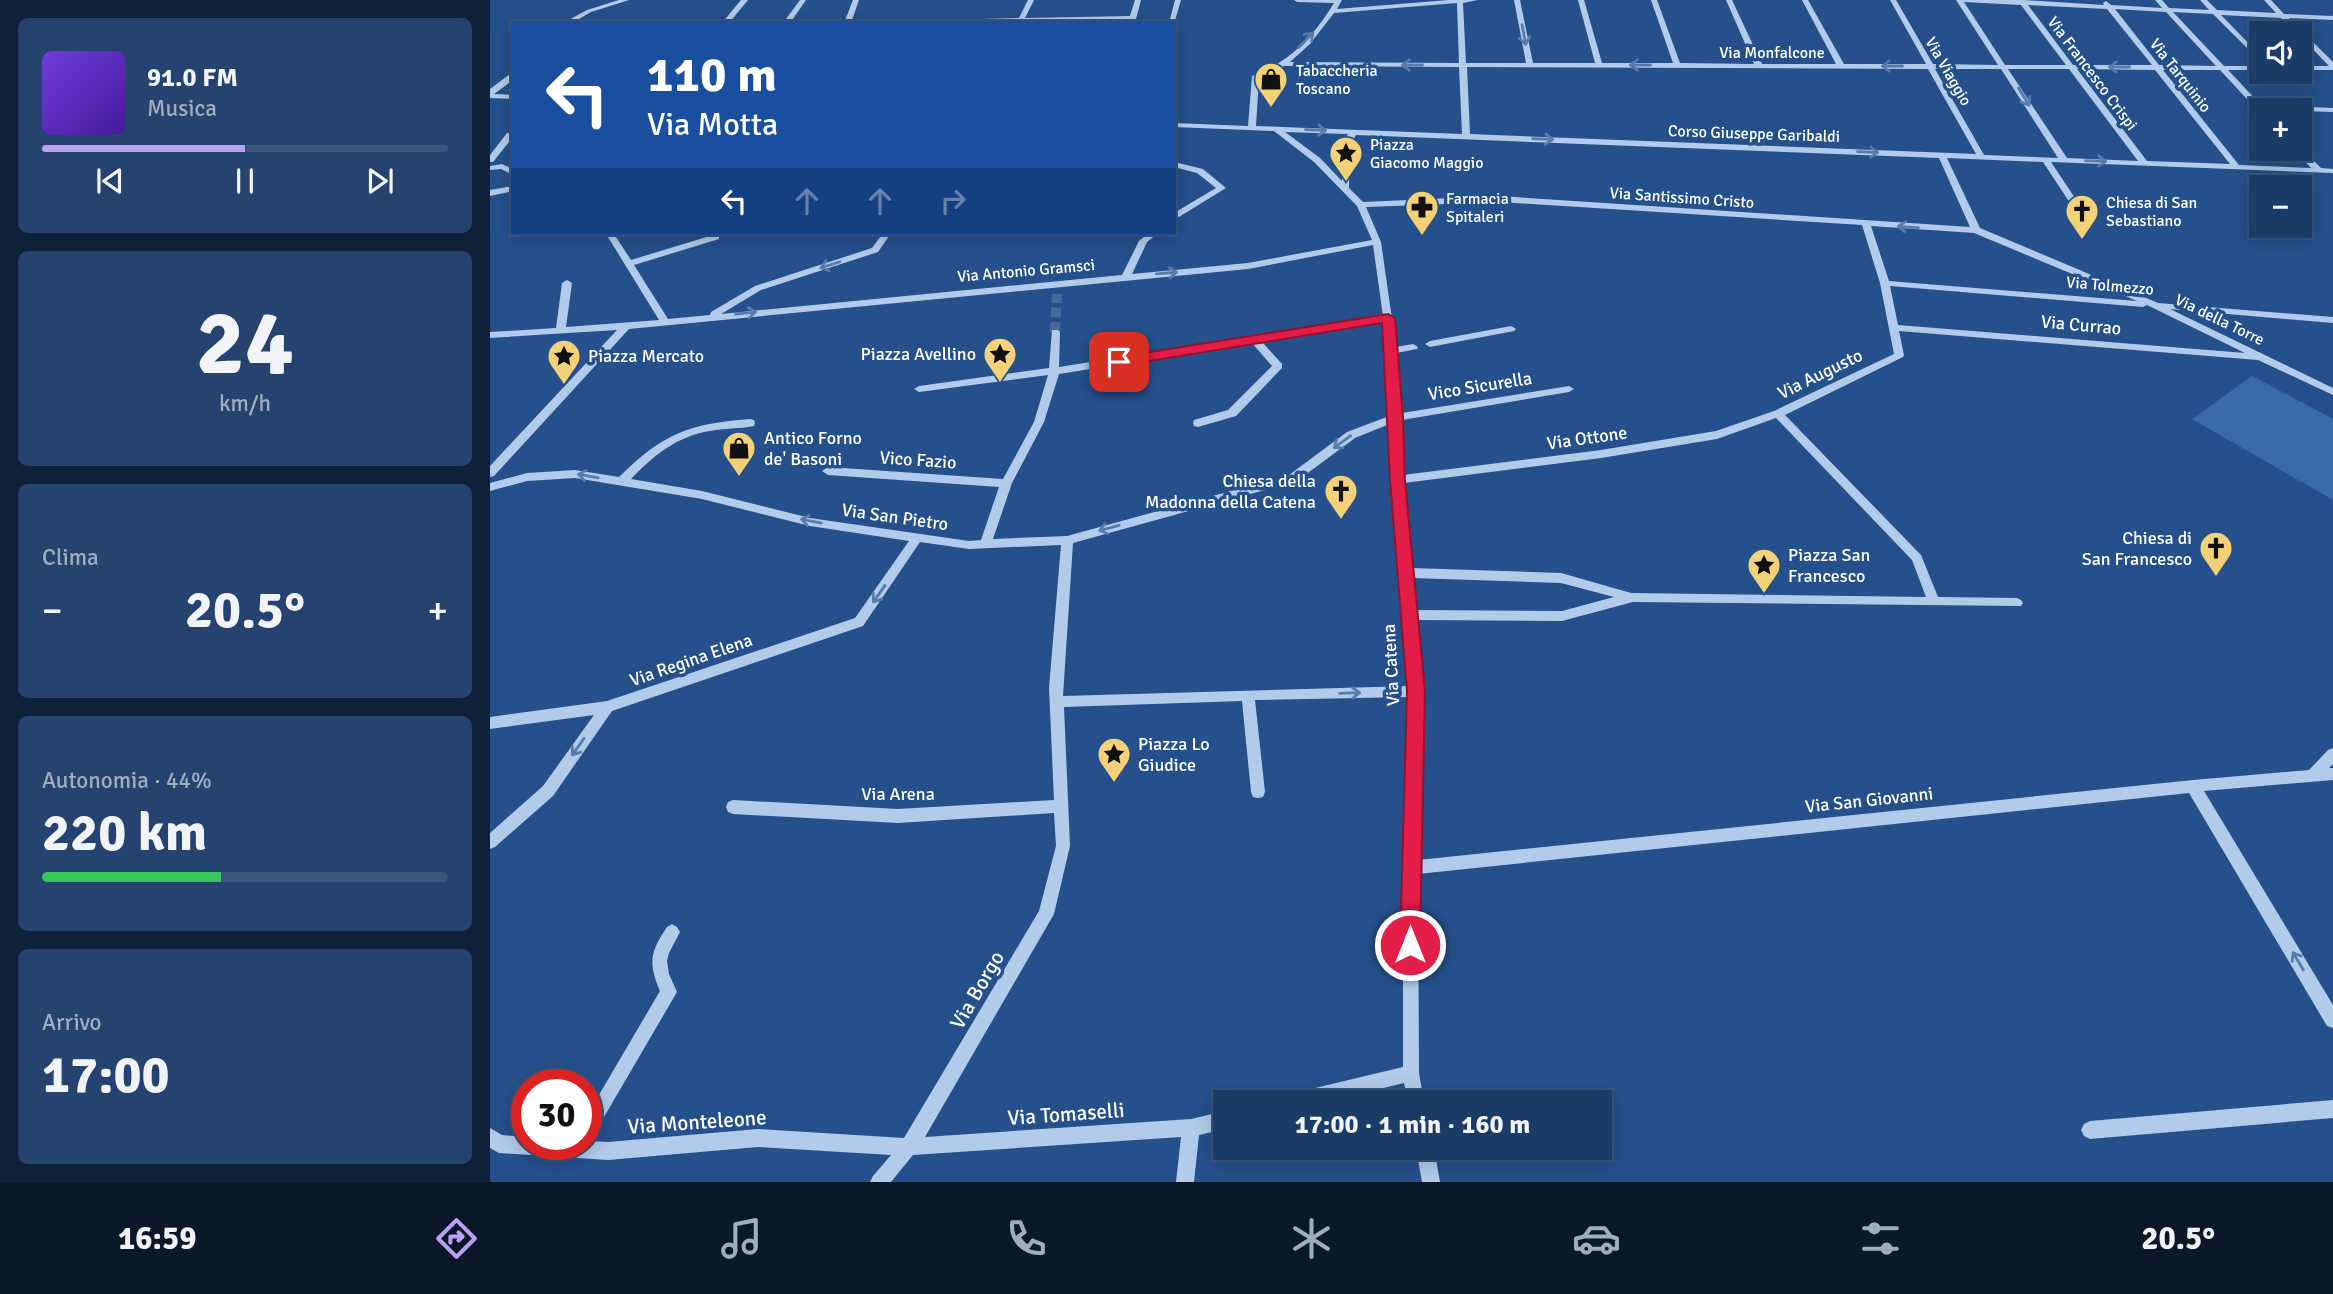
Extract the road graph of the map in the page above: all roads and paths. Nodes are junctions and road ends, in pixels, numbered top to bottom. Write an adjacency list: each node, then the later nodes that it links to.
1 (626, 0): 33 (street)
2 (745, 0): 34 (street)
3 (803, 0): 35 (street)
4 (856, 0): 36 (street)
5 (1031, 0): 29 (street)
6 (1138, 0): 32 (street)
7 (1178, 0): 38 (street)
8 (1297, 0): 20 (street)
9 (1475, 0): 23 (street)
10 (1581, 0): 43 (street)
11 (1654, 0): 44 (street)
12 (1729, 0): 45 (street)
13 (1805, 0): 46 (street)
14 (1893, 0): 47 (street, Via Viaggio)
15 (1959, 0): 21 (street); 48 (street)
16 (2104, 0): 24 (street, Via Tarquinio)
17 (2158, 0): 25 (street)
18 (2203, 0): 26 (street)
19 (2267, 0): 28 (street)
20 (1339, 1): 27 (street)
21 (2022, 2): 24 (street); 49 (street, Via Francesco Crispi)
22 (1518, 3): 42 (street, one-way to 42)
23 (1460, 4): 27 (street); 41 (street)
24 (2110, 7): 25 (street); 51 (street, Via Tarquinio)
25 (2168, 10): 26 (street); 52 (street)
26 (2215, 12): 28 (street); 39 (street)
27 (1331, 13): 40 (street, one-way to 27)
28 (2282, 16): 30 (street); 50 (street)
29 (1023, 18): 31 (street); 37 (street)
30 (2333, 18)
31 (1070, 20): 32 (street)
32 (1133, 20)
33 (570, 21)
34 (727, 21)
35 (787, 21)
36 (848, 21)
37 (950, 21)
38 (1173, 21)
39 (2249, 47)
40 (1283, 64): 41 (street, Via Monfalcone, one-way to 40); 62 (street)
41 (1463, 65): 42 (street, Via Monfalcone); 66 (street)
42 (1530, 65): 43 (street, Via Monfalcone)
43 (1599, 65): 44 (street, Via Monfalcone, one-way to 43)
44 (1677, 66): 45 (street, Via Monfalcone)
45 (1759, 66): 46 (street, Via Monfalcone)
46 (1841, 66): 47 (street, Via Monfalcone, one-way to 46)
47 (1930, 66): 48 (street, Via Monfalcone); 68 (street, Via Viaggio)
48 (2005, 67): 49 (street, Via Monfalcone); 71 (street, one-way to 71)
49 (2071, 67): 51 (street, Via Monfalcone, one-way to 49); 73 (street, Via Francesco Crispi)
50 (2333, 67): 54 (street)
51 (2158, 68): 52 (street, Via Monfalcone); 75 (street, Via Tarquinio)
52 (2222, 68): 53 (street, Via Monfalcone); 58 (street)
53 (2249, 68)
54 (2312, 68)
55 (511, 78): 56 (street)
56 (490, 94): 57 (street)
57 (511, 97)
58 (2251, 98)
59 (2312, 110): 60 (street)
60 (2333, 110)
61 (1176, 125): 62 (street, Corso Giuseppe Garibaldi)
62 (1252, 128): 63 (street, Corso Giuseppe Garibaldi)
63 (1275, 128): 64 (street, Corso Giuseppe Garibaldi, one-way to 64); 81 (street)
64 (1354, 131): 66 (street, Corso Giuseppe Garibaldi); 81 (street)
65 (510, 135): 70 (street)
66 (1466, 135): 67 (street, Corso Giuseppe Garibaldi, one-way to 67)
67 (1942, 155): 68 (street, Corso Giuseppe Garibaldi); 89 (street)
68 (1981, 156): 69 (street, Corso Giuseppe Garibaldi)
69 (2045, 159): 71 (street, Corso Giuseppe Garibaldi); 84 (street)
70 (490, 160)
71 (2064, 160): 73 (street, Corso Giuseppe Garibaldi, one-way to 73)
72 (2309, 161): 77 (street)
73 (2144, 163): 75 (street, Corso Giuseppe Garibaldi)
74 (1176, 165): 80 (street)
75 (2236, 167): 77 (street, Corso Giuseppe Garibaldi)
76 (490, 168): 79 (street)
77 (2318, 170): 78 (street, Corso Giuseppe Garibaldi)
78 (2333, 170)
79 (511, 172)
80 (1200, 172): 86 (street)
81 (1346, 187): 85 (street)
82 (508, 189): 83 (street)
83 (490, 193)
84 (2075, 204)
85 (1361, 205): 87 (street, Via Santissimo Cristo); 88 (street)
86 (1176, 216)
87 (1866, 224): 89 (street, Via Santissimo Cristo, one-way to 87); 97 (street, Via Augusto)
88 (1370, 227): 94 (street, Via Catena)
89 (1976, 230): 99 (street, Via della Torre)
90 (612, 235): 95 (street)
91 (886, 235): 100 (street, one-way to 100)
92 (1152, 235): 96 (street)
93 (716, 237): 95 (street)
94 (1377, 242): 96 (street, Via Antonio Gramsci, one-way to 94); 101 (street, Via Catena)
95 (630, 263): 103 (street)
96 (1126, 277): 100 (street, Via Antonio Gramsci, one-way to 96)
97 (1885, 283): 99 (street, Via Tolmezzo); 105 (street, Via Augusto)
98 (567, 284): 107 (street)
99 (2153, 304): 102 (street, Via Tolmezzo); 114 (street, Via della Torre)
100 (707, 318): 103 (street, Via Antonio Gramsci)
101 (1388, 318): 110 (street); 113 (street, Via Catena)
102 (2333, 320)
103 (665, 322): 104 (street, Via Antonio Gramsci)
104 (626, 326): 107 (street, Via Antonio Gramsci); 124 (street)
105 (1896, 328): 114 (street, Via Currao); 119 (street, Via Augusto)
106 (1511, 329): 111 (street)
107 (561, 330): 109 (street, Via Antonio Gramsci)
108 (1055, 332): 115 (street)
109 (490, 335)
110 (1255, 340): 115 (street); 122 (street)
111 (1430, 344)
112 (1413, 347): 113 (street)
113 (1392, 351): 120 (street, Via Catena)
114 (2264, 358): 118 (street, Via della Torre)
115 (1055, 372): 116 (street); 128 (street)
116 (919, 389)
117 (1569, 389): 120 (street, Vico Sicurella)
118 (2333, 392)
119 (1778, 414): 126 (street, Via Ottone); 135 (street, Via Augusto)
120 (1396, 417): 125 (street, Vico Sicurella, one-way to 125); 126 (street, Via Catena)
121 (750, 423): 127 (street)
122 (1198, 423)
123 (828, 471): 128 (street, Vico Fazio)
124 (490, 473)
125 (1293, 478): 131 (street, Via San Pietro, one-way to 131)
126 (1398, 480): 133 (street, Via Catena)
127 (621, 482): 129 (street, Via San Pietro, one-way to 129); 130 (street, Via San Pietro, one-way to 127)
128 (1006, 483): 132 (street)
129 (490, 487)
130 (918, 538): 132 (street, Via San Pietro); 141 (street, Via Regina Elena, one-way to 141)
131 (1067, 540): 132 (street, Via San Pietro); 139 (street)
132 (986, 544)
133 (1406, 573): 134 (street); 137 (street, Via Catena)
134 (1633, 597): 135 (street); 137 (street)
135 (1934, 602): 136 (street)
136 (2017, 603)
137 (1410, 615): 138 (street, Via Catena)
138 (1416, 691): 140 (street, one-way to 138); 152 (street, Via Catena)
139 (1056, 695): 140 (street); 148 (street)
140 (1248, 695): 147 (street)
141 (607, 707): 142 (street, Via Regina Elena); 150 (street, one-way to 150)
142 (490, 723)
143 (2333, 754): 145 (street)
144 (2333, 774): 145 (street, Via San Giovanni)
145 (2314, 775): 146 (street, Via San Giovanni)
146 (2193, 786): 152 (street, Via San Giovanni); 154 (street, one-way to 146)
147 (1258, 792)
148 (1062, 806): 149 (street, Via Arena); 151 (street)
149 (733, 807)
150 (490, 842)
151 (1063, 846): 165 (street, Via Borgo)
152 (1410, 868): 155 (street, Via Catena)
153 (672, 932): 158 (street)
154 (2333, 1020)
155 (1411, 1073): 156 (street); 157 (street, Via Catena)
156 (1342, 1090)
157 (1414, 1090)
158 (602, 1107)
159 (2333, 1109): 162 (street)
160 (1213, 1123): 161 (street, Via Tomaselli)
161 (1191, 1128): 165 (street, Via Tomaselli); 169 (street)
162 (2091, 1130)
163 (493, 1145): 164 (street, Via Monteleone)
164 (511, 1145)
165 (909, 1147): 166 (street, Via Monteleone); 168 (street)
166 (602, 1149)
167 (1426, 1160): 170 (street)
168 (879, 1182)
169 (1185, 1182)
170 (1431, 1182)

